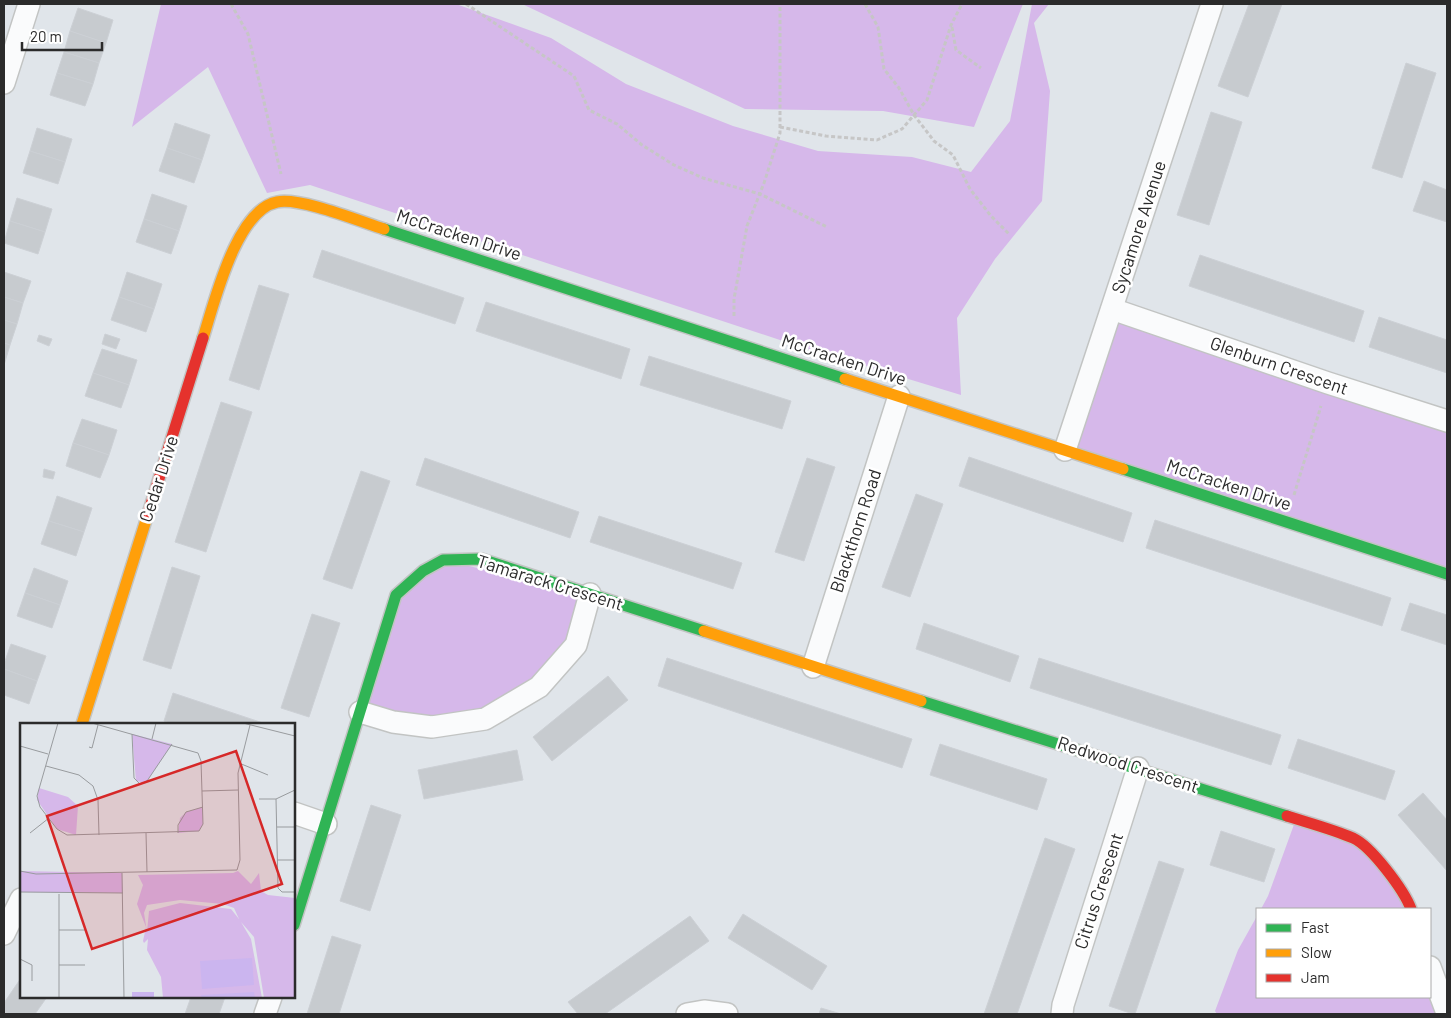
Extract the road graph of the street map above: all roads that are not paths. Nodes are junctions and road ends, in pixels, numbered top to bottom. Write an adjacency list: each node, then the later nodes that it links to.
1 (29, 4): 3 (street)
2 (1212, 4): 5 (street, Sycamore Avenue)
3 (4, 83)
4 (241, 236): 6 (street, McCracken Drive); 13 (street, Cedar Drive)
5 (1112, 309): 7 (street, Glenburn Crescent); 8 (street, Sycamore Avenue)
6 (899, 396): 8 (street, McCracken Drive); 11 (street, Blackthorn Road)
7 (1447, 421)
8 (1065, 450): 9 (street, McCracken Drive)
9 (1447, 574)
10 (590, 594): 11 (street, Tamarack Crescent); 12 (street); 12 (street, Tamarack Crescent)
11 (813, 667): 14 (street, Redwood Crescent)
12 (360, 712): 16 (street, Tamarack Crescent)
13 (82, 723)
14 (1138, 768): 18 (street, Redwood Crescent); 27 (street, Citrus Crescent)
15 (295, 814): 16 (street)
16 (326, 824): 19 (street, Tamarack Crescent)
17 (20, 901): 20 (street)
18 (1411, 908)
19 (295, 922)
20 (4, 934)
21 (1431, 969): 23 (street)
22 (271, 998): 24 (street)
23 (1446, 1004)
24 (265, 1014)
25 (687, 1014): 26 (street)
26 (727, 1014)
27 (1062, 1014)

